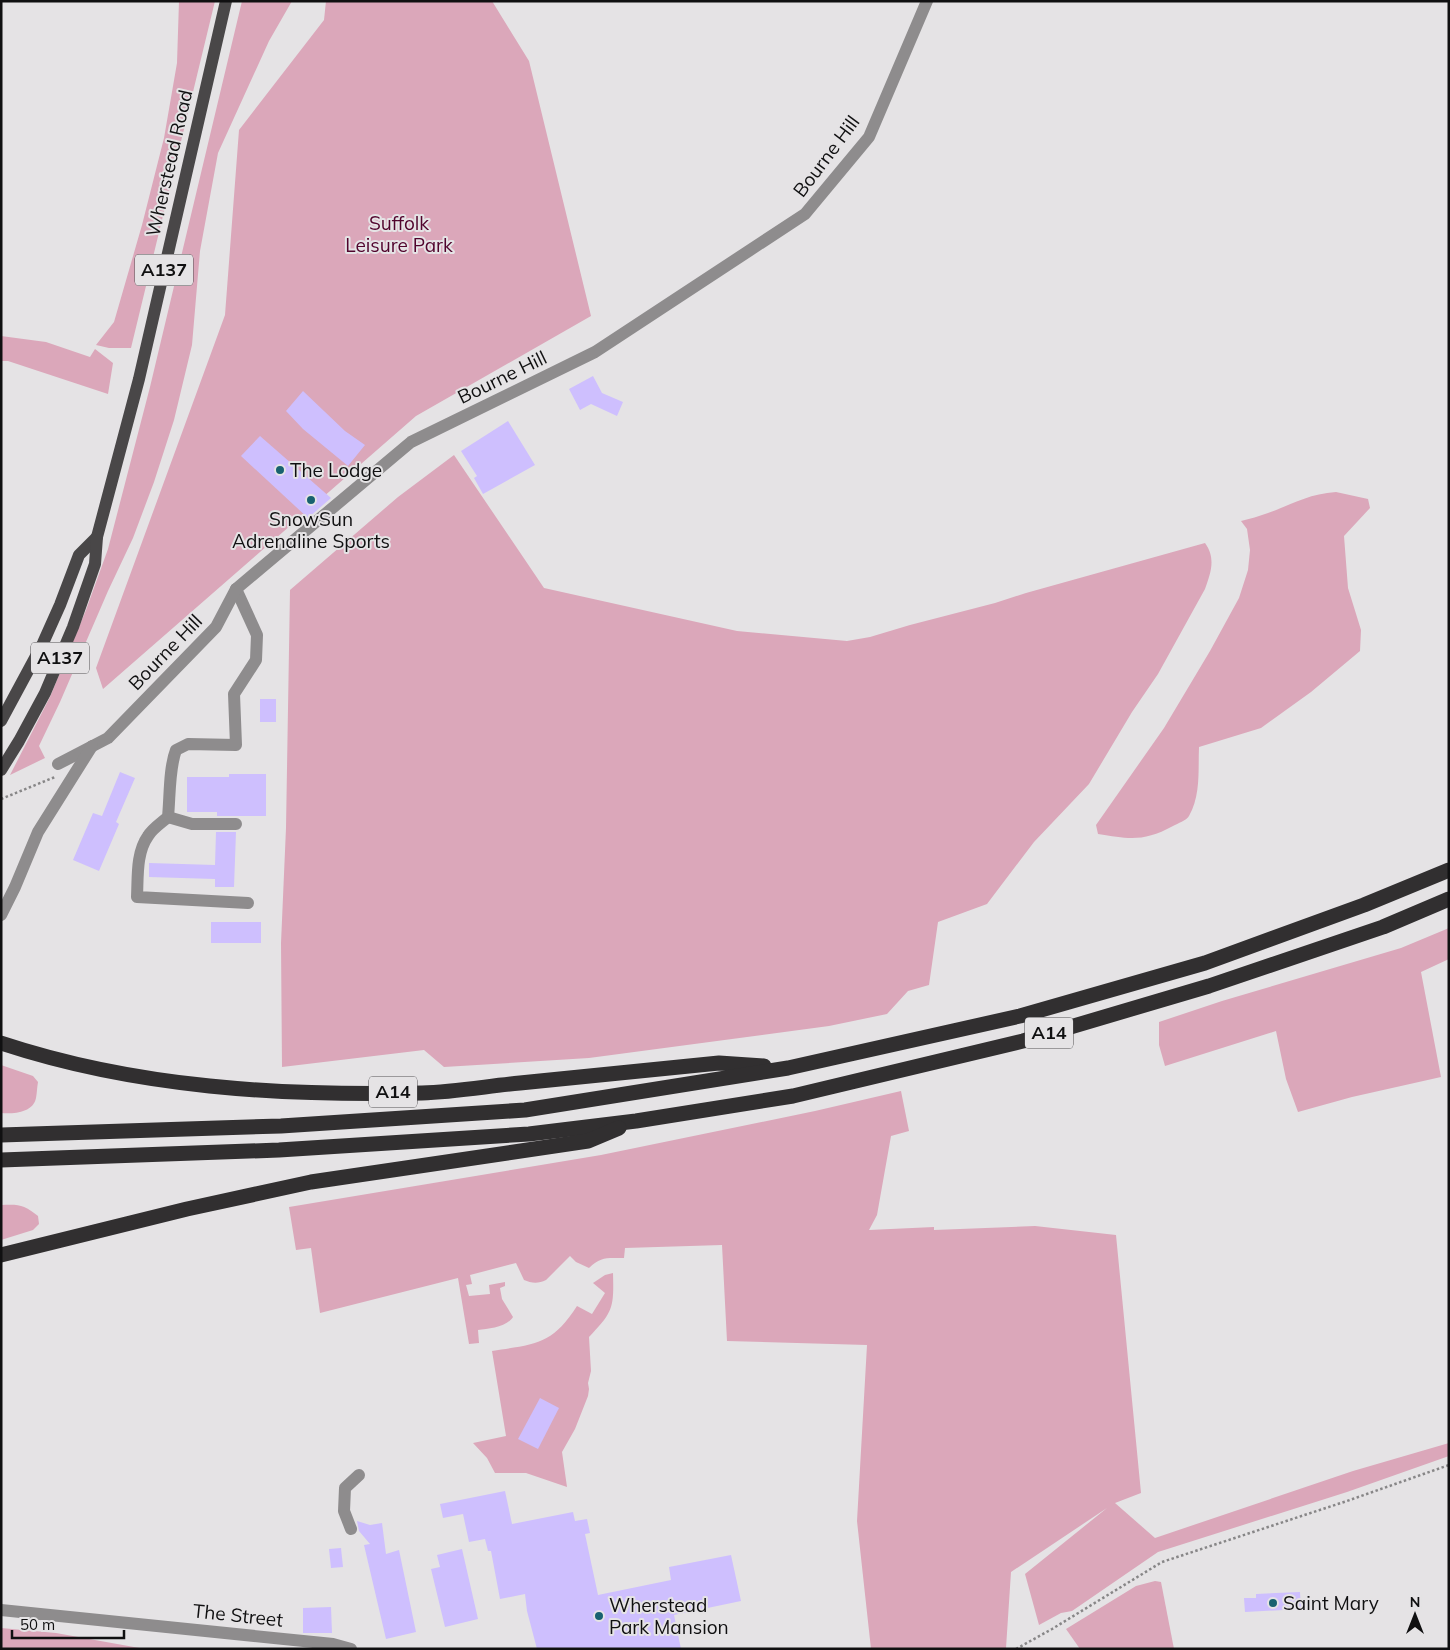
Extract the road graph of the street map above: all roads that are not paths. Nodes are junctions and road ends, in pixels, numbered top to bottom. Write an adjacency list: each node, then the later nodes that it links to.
1 (226, 1): 3 (main road, Wherstead Road / A137)
2 (927, 1): 4 (street, Bourne Hill)
3 (96, 537): 5 (main road, Wherstead Road / A137); 8 (main road, Wherstead Road / A137)
4 (236, 589): 6 (street, Bourne Hill); 9 (street)
5 (1, 721)
6 (92, 746): 7 (street, Bourne Hill); 14 (street)
7 (58, 764)
8 (1, 770)
9 (168, 817): 10 (street); 13 (street)
10 (236, 824)
11 (1449, 870): 16 (highway, A14)
12 (1449, 899): 17 (highway, A14)
13 (248, 903)
14 (1, 915)
15 (1, 1043): 16 (highway, A14)
16 (788, 1068): 18 (highway, A14)
17 (636, 1121): 19 (highway, A14); 20 (highway, A14)
18 (1, 1135)
19 (1, 1160)
20 (1, 1255)
21 (359, 1475): 22 (street)
22 (351, 1529)
23 (1, 1610): 24 (street, The Street)
24 (350, 1649)

